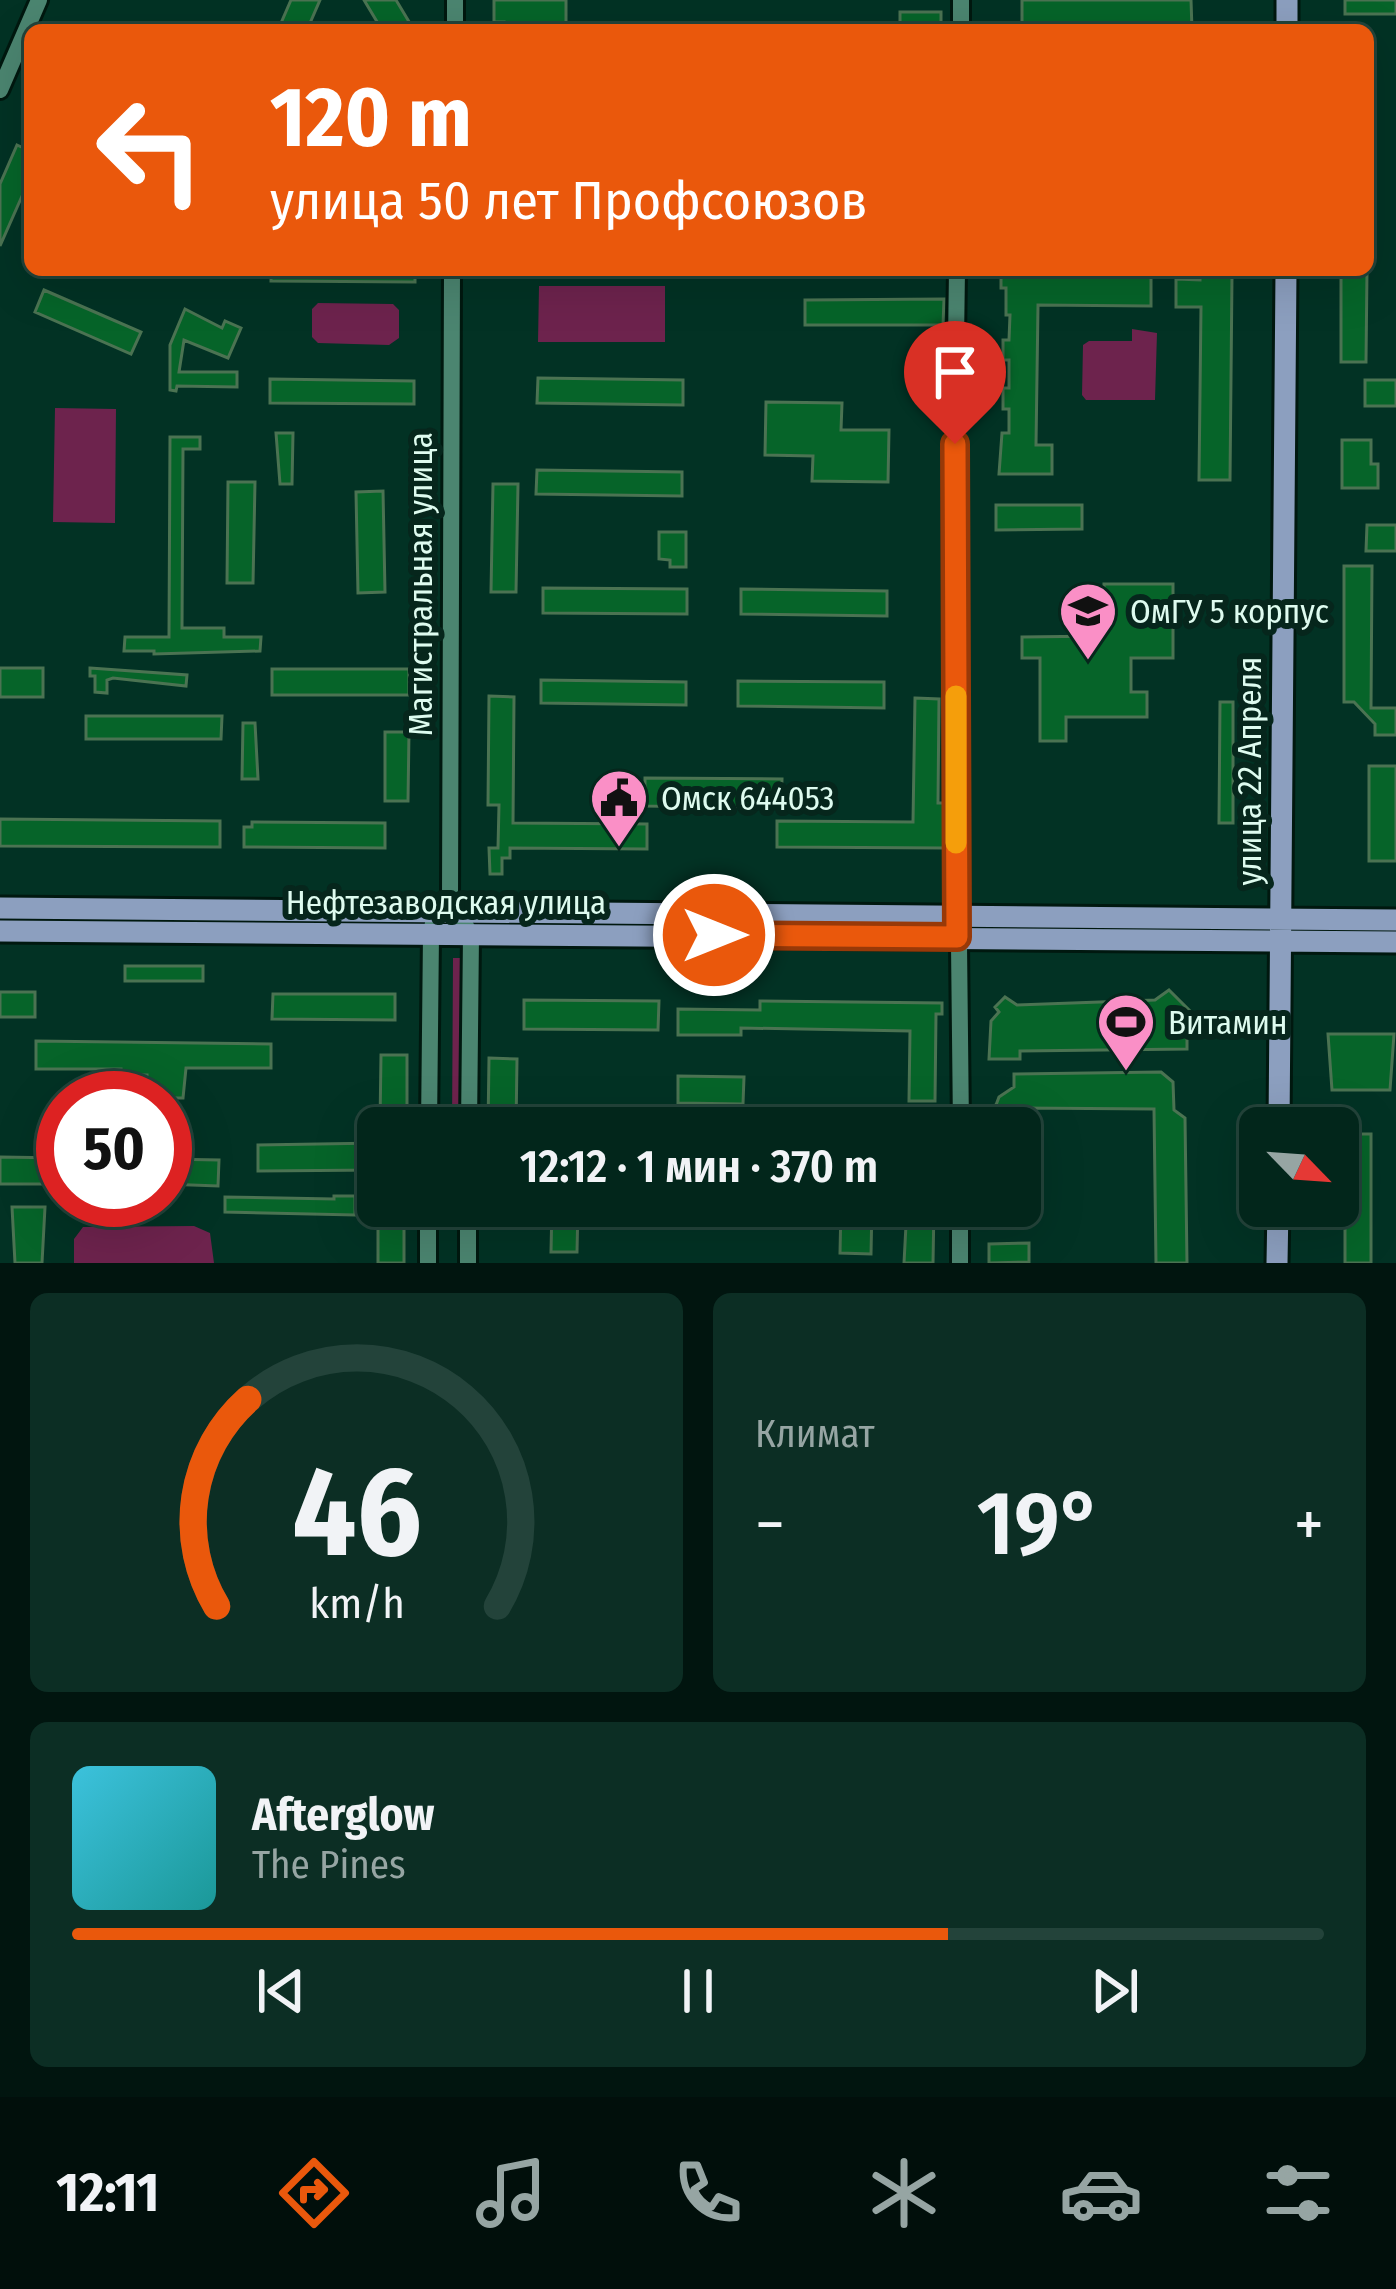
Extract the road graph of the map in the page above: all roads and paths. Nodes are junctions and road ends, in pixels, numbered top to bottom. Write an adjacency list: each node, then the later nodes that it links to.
1 (24, 35): 2 (street)
2 (0, 90)
3 (452, 276): 7 (street, Магистральная улица)
4 (957, 276): 9 (street)
5 (1286, 276): 6 (main road, улица 22 Апреля)
6 (1281, 888): 10 (main road, улица 22 Апреля); 11 (main road)
7 (450, 907): 8 (main road, Нефтезаводская улица); 9 (main road, Нефтезаводская улица); 14 (street, Магистральная улица); 15 (street, Магистральная улица)
8 (0, 908)
9 (956, 913): 11 (main road, Нефтезаводская улица); 16 (street)
10 (1292, 919): 11 (main road, Нефтезаводская улица); 12 (main road, Нефтезаводская улица); 18 (main road, улица 22 Апреля)
11 (1252, 920)
12 (1396, 920)
13 (0, 931): 14 (main road, Нефтезаводская улица)
14 (430, 934): 15 (main road, Нефтезаводская улица); 22 (street, Магистральная улица)
15 (471, 935): 16 (main road, Нефтезаводская улица); 23 (street, Магистральная улица)
16 (957, 937): 19 (main road, Нефтезаводская улица); 24 (street)
17 (1396, 942): 20 (main road, Нефтезаводская улица)
18 (1281, 943): 19 (main road, Нефтезаводская улица); 20 (main road, Нефтезаводская улица); 21 (main road, улица 22 Апреля)
19 (1251, 944): 21 (main road)
20 (1307, 944): 21 (main road)
21 (1282, 971): 25 (main road, улица 22 Апреля)
22 (429, 1107)
23 (469, 1107)
24 (961, 1107)
25 (1279, 1107)
26 (428, 1227): 30 (street)
27 (468, 1227): 31 (street)
28 (960, 1227): 32 (street)
29 (1278, 1227): 33 (main road)
30 (428, 1263)
31 (468, 1263)
32 (960, 1263)
33 (1277, 1263)

